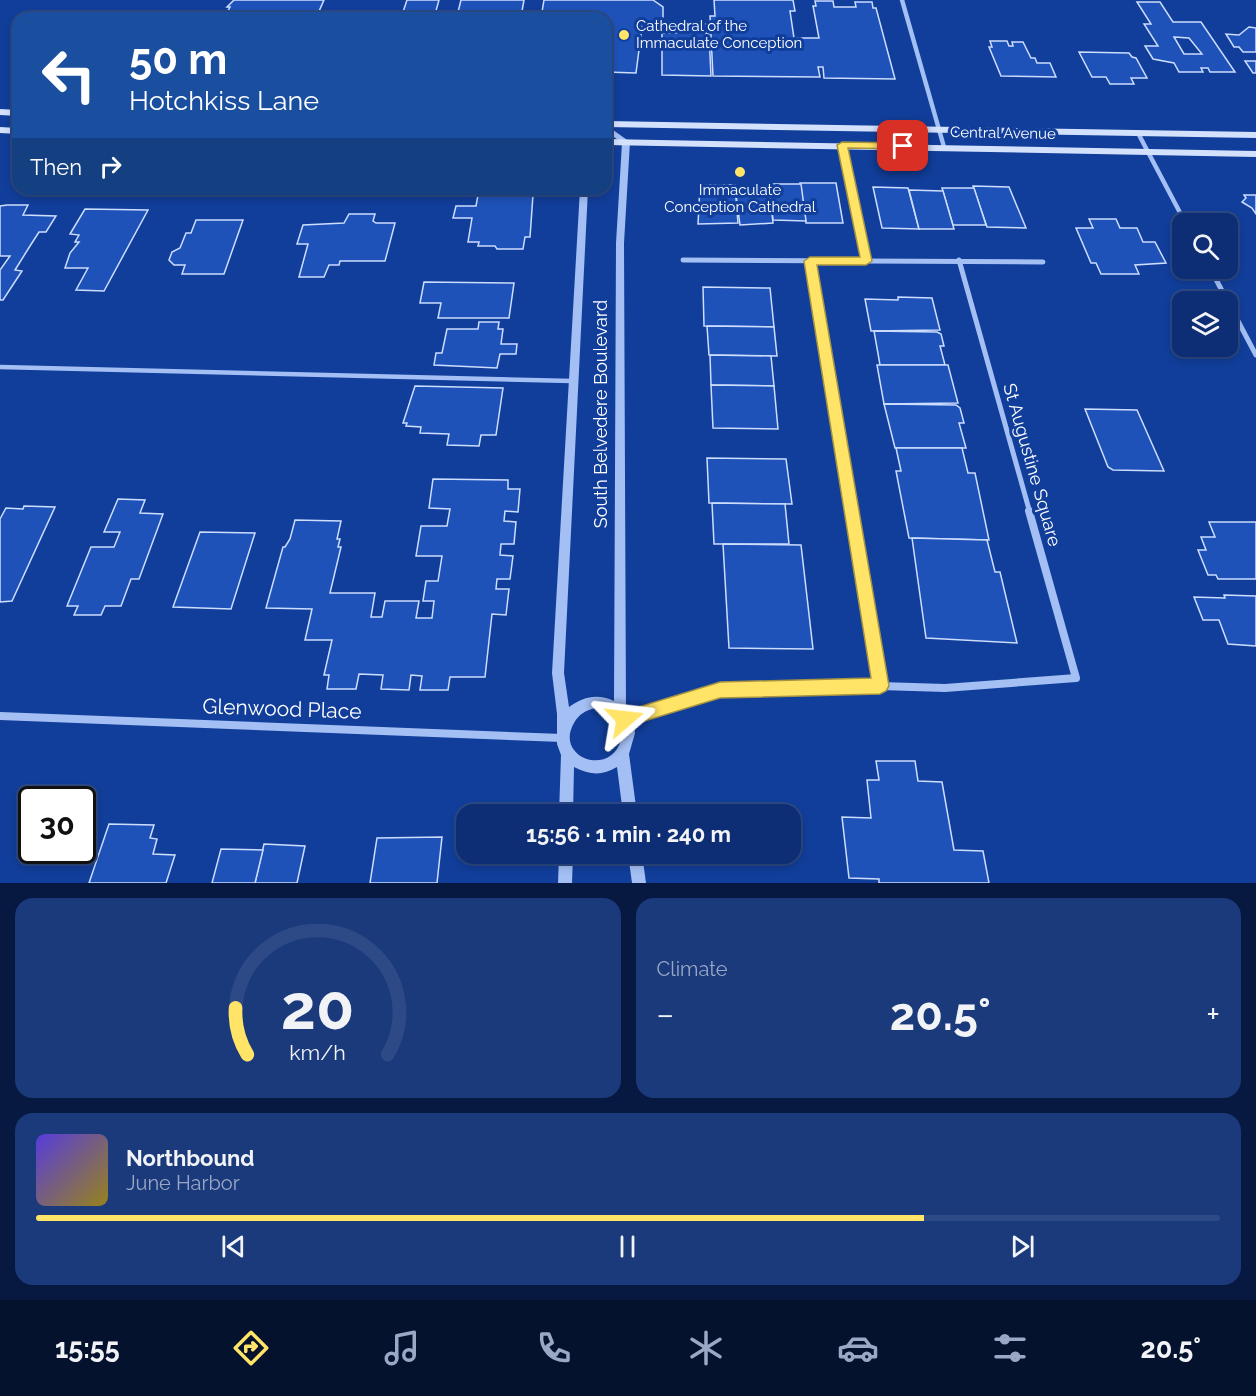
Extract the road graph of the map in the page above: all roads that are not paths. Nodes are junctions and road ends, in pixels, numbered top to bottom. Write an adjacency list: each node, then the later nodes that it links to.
1 (902, 0): 3 (street)
2 (612, 125): 3 (main road, Central Avenue)
3 (939, 129): 5 (main road, Central Avenue); 10 (street)
4 (612, 130): 8 (street)
5 (1138, 132): 6 (main road, Central Avenue); 11 (street)
6 (1256, 135)
7 (612, 142): 8 (main road, Central Avenue)
8 (627, 142): 9 (main road, Central Avenue); 25 (street, South Belvedere Boulevard)
9 (842, 145): 10 (main road, Central Avenue); 18 (lane)
10 (944, 147): 11 (main road, Central Avenue)
11 (1148, 152): 12 (main road, Central Avenue); 14 (street)
12 (1256, 154)
13 (584, 195): 23 (street, South Belvedere Boulevard)
14 (1180, 213)
15 (683, 260): 17 (street)
16 (958, 260): 18 (street); 19 (street); 24 (street, St Augustine Square)
17 (810, 261): 18 (street); 24 (street)
18 (866, 261)
19 (1043, 262)
20 (1216, 279): 21 (street)
21 (1256, 355)
22 (0, 367): 23 (lane)
23 (572, 381): 27 (street, South Belvedere Boulevard)
24 (880, 686): 25 (street)
25 (623, 715): 27 (street); 29 (street, South Belvedere Boulevard)
26 (0, 716): 27 (street, Glenwood Place)
27 (564, 733): 28 (street, South Belvedere Boulevard)
28 (568, 752): 29 (street); 30 (street, South Belvedere Boulevard)
29 (622, 754): 31 (street, South Belvedere Boulevard)
30 (566, 804)
31 (629, 804)
32 (566, 864): 34 (street)
33 (636, 864): 35 (street)
34 (565, 883)
35 (639, 883)

